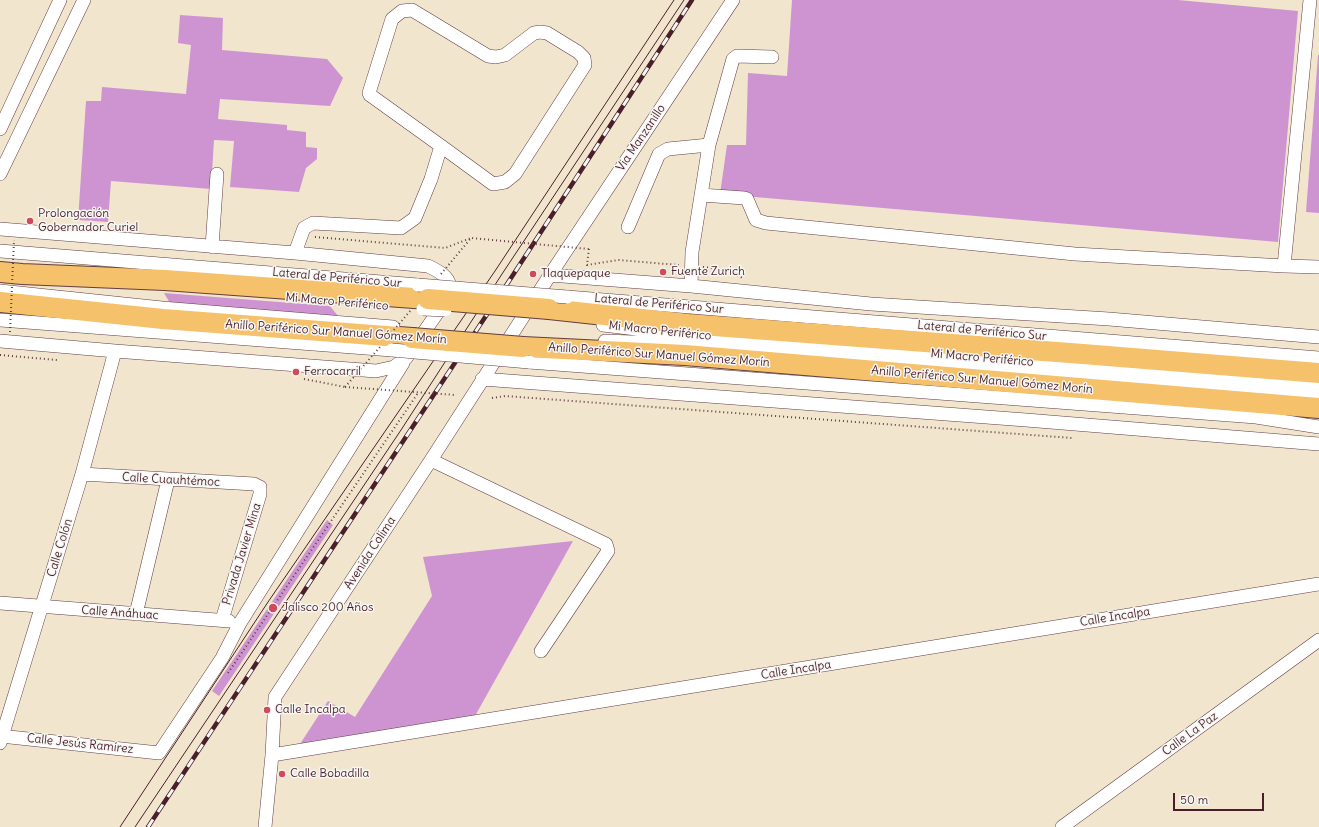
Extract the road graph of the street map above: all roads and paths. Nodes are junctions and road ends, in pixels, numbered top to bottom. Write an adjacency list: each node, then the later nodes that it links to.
1 (60, 0): 6 (street)
2 (84, 0): 9 (street)
3 (733, 0): 22 (street, Via Manzanillo)
4 (1310, 0): 19 (street)
5 (772, 57): 8 (street)
6 (0, 129)
7 (442, 146): 7 (street); 17 (street)
8 (710, 146): 11 (street); 12 (street)
9 (1, 169)
10 (217, 174): 15 (street)
11 (701, 195): 18 (street); 19 (street)
12 (628, 227)
13 (0, 229): 15 (street)
14 (14, 240): 32 (path, bridge)
15 (212, 247): 17 (street)
16 (0, 251): 28 (street, Lateral de Periférico Sur)
17 (295, 253): 38 (street)
18 (692, 266): 23 (path, bridge); 24 (path); 26 (street)
19 (1284, 266): 20 (street)
20 (1319, 267)
21 (0, 272): 28 (highway)
22 (550, 275): 26 (street); 41 (street, Via Manzanillo)
23 (437, 279)
24 (748, 281)
25 (0, 282): 28 (street, Mi Macro Periférico)
26 (691, 286): 34 (street)
27 (0, 291): 33 (street, Mi Macro Periférico)
28 (420, 300): 30 (highway, bridge); 39 (street, Lateral de Periférico Sur, bridge); 43 (path, bridge)
29 (0, 302): 33 (highway, Anillo Periférico Sur Manuel Gómez Morín)
30 (546, 313): 40 (highway); 42 (street, Mi Macro Periférico)
31 (0, 320): 36 (street, bridge)
32 (10, 332)
33 (415, 333): 36 (highway, Anillo Periférico Sur Manuel Gómez Morín, bridge)
34 (1319, 337)
35 (0, 341): 37 (street)
36 (527, 349): 45 (street, Mi Macro Periférico); 47 (highway, Anillo Periférico Sur Manuel Gómez Morín); 49 (street)
37 (115, 351): 38 (street); 54 (street, Calle Colón)
38 (406, 358): 62 (street)
39 (1319, 358)
40 (1319, 373)
41 (482, 379): 52 (street); 53 (street, Avenida Colima)
42 (1319, 385)
43 (418, 392): 44 (path, bridge); 65 (path)
44 (455, 395)
45 (1319, 395)
46 (492, 398): 51 (path)
47 (1319, 408)
48 (1319, 416): 49 (highway)
49 (1256, 417): 50 (street)
50 (1319, 427)
51 (1079, 438)
52 (1319, 444)
53 (431, 460): 64 (street); 67 (street, Avenida Colima)
54 (82, 474): 55 (street, Calle Cuauhtémoc); 59 (street, Calle Colón)
55 (168, 480): 56 (street, Calle Cuauhtémoc); 60 (street)
56 (260, 487): 61 (street, Privada Javier Mina)
57 (1319, 584): 67 (street, Calle Incalpa)
58 (0, 603): 59 (street, Calle Anáhuac)
59 (43, 607): 60 (street, Calle Anáhuac); 66 (street, Calle Colón)
60 (136, 614): 61 (street, Calle Anáhuac)
61 (222, 620): 62 (street, Calle Anáhuac)
62 (240, 623): 66 (street, Calle Jesús Ramírez)
63 (1319, 640): 69 (street, Calle La Paz)
64 (541, 651)
65 (226, 677)
66 (1, 739)
67 (272, 755): 68 (street, Avenida Colima)
68 (265, 827)
69 (1062, 827)

